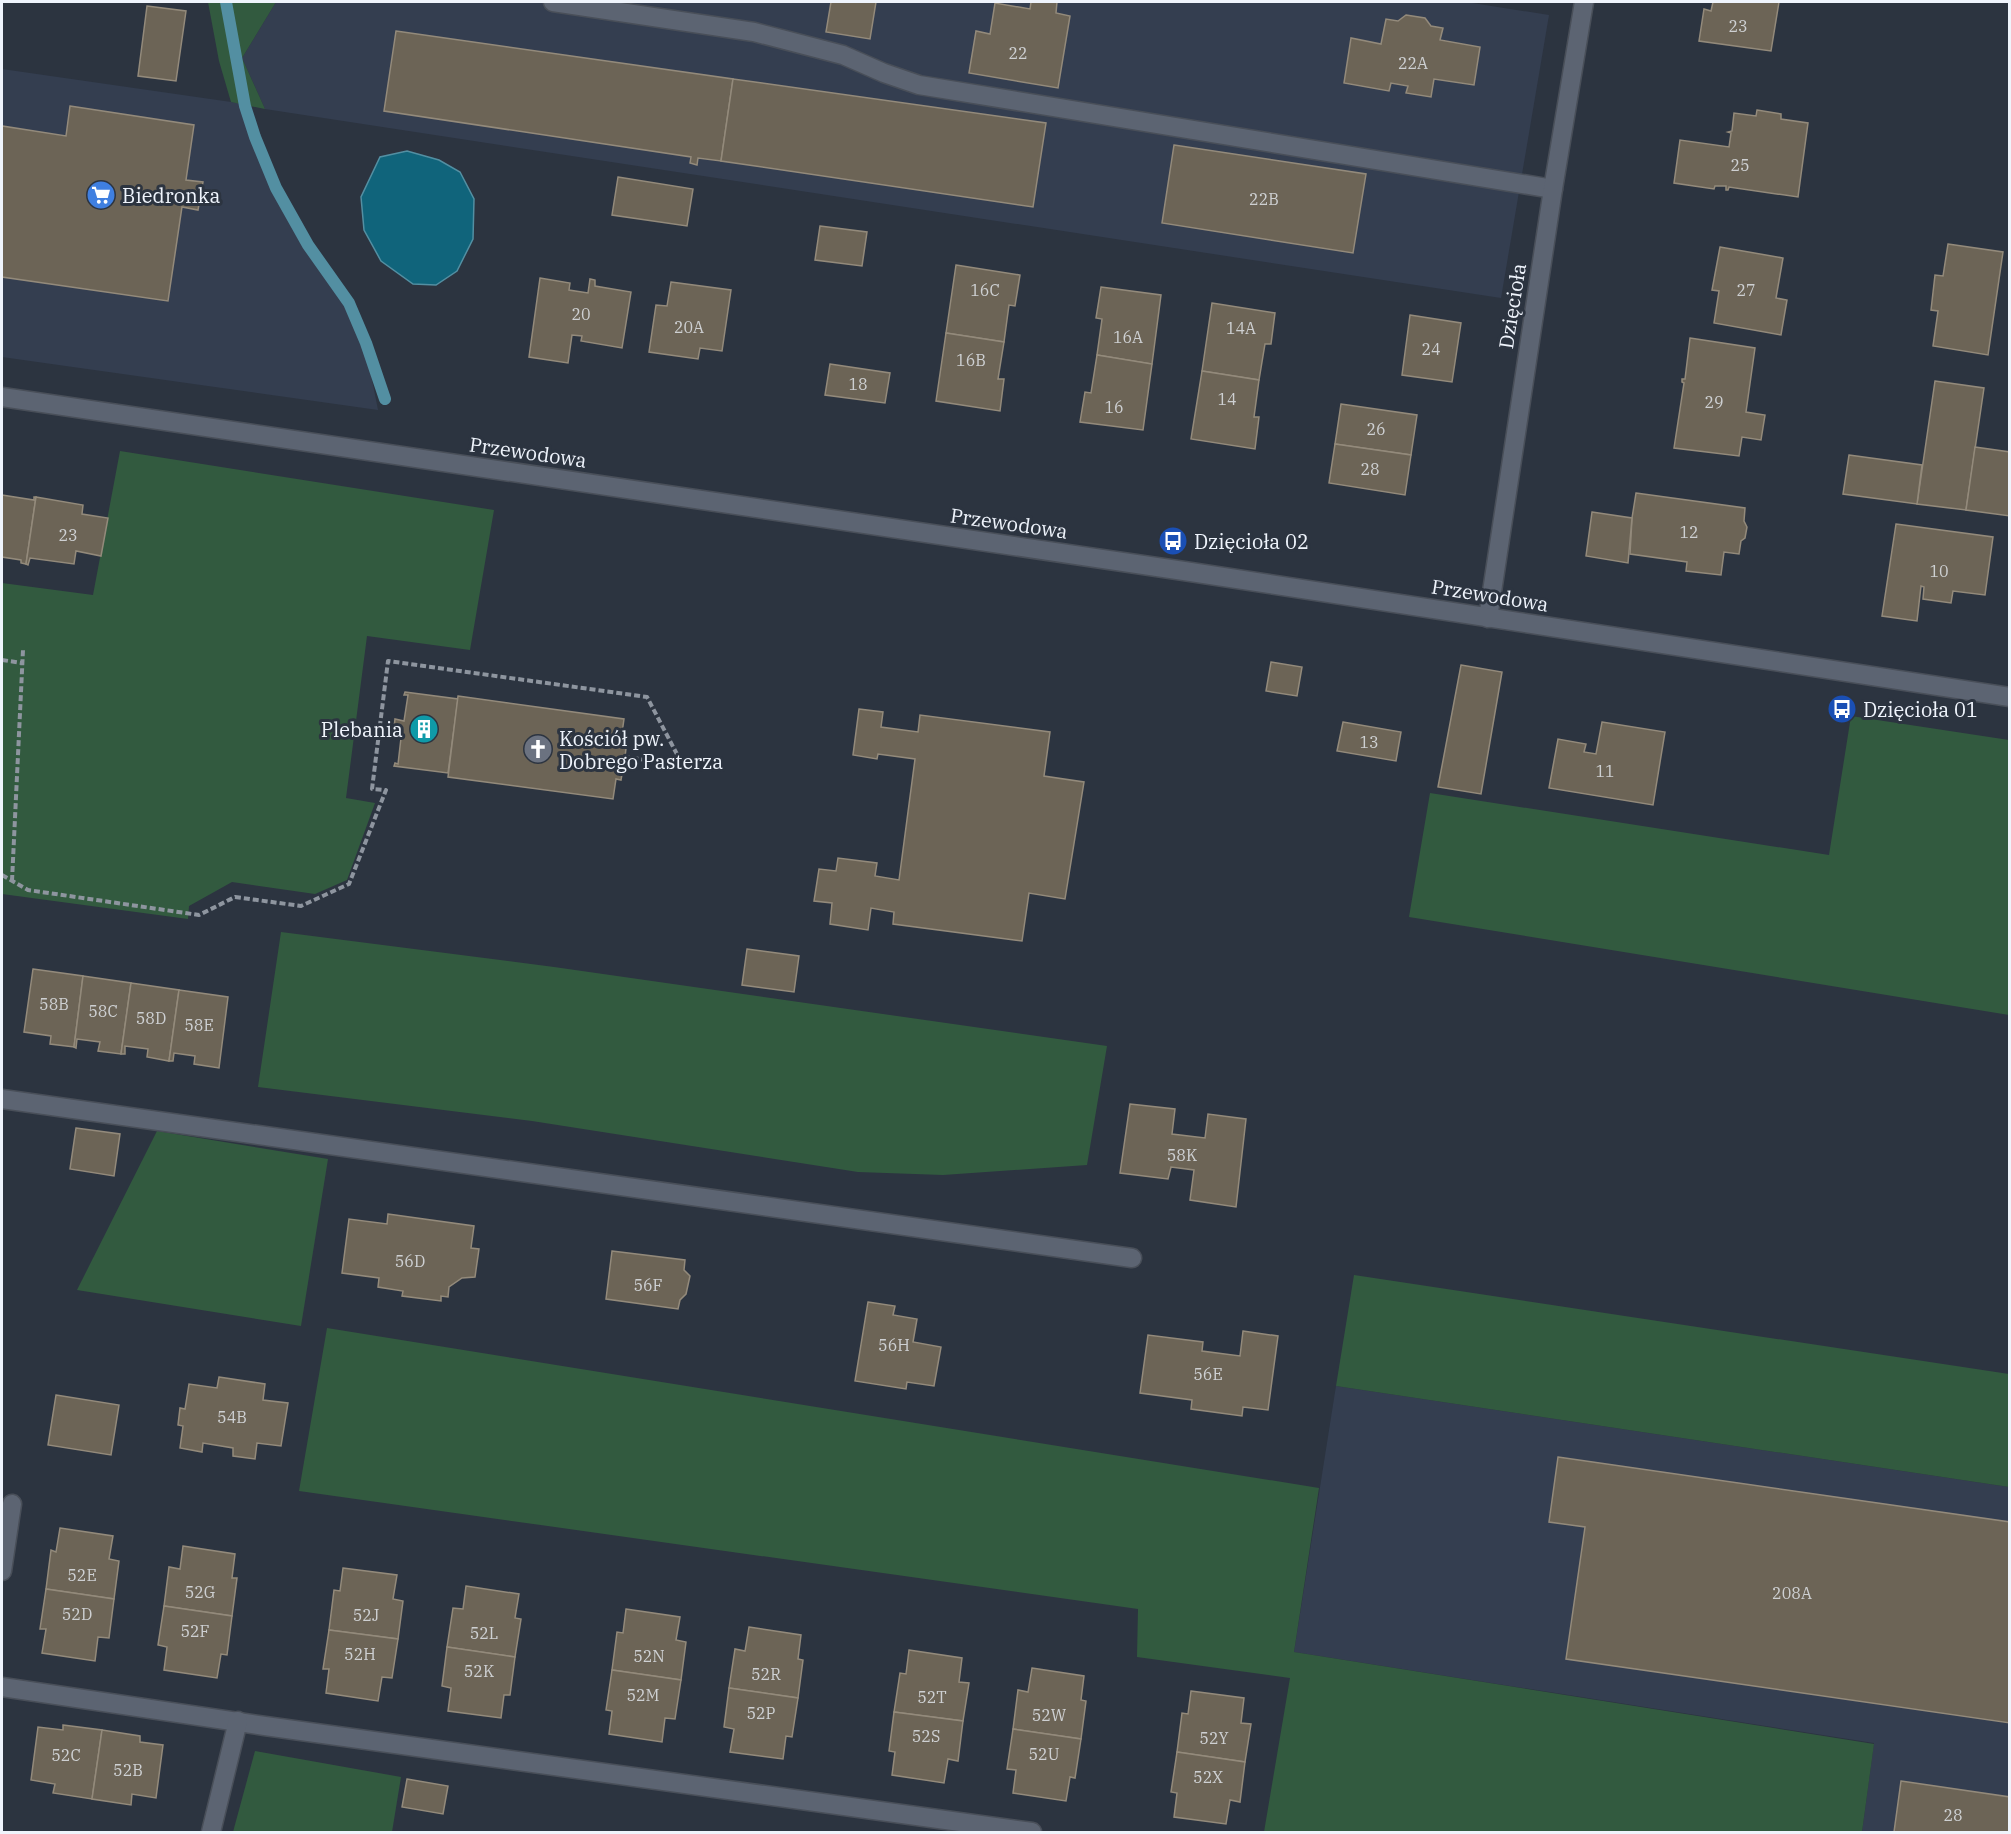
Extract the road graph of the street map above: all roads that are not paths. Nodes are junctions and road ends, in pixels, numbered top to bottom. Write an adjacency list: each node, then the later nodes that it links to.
1 (553, 2): 3 (street)
2 (1584, 2): 3 (street, Dzięcioła)
3 (1553, 189): 5 (street, Dzięcioła)
4 (2, 397): 5 (street, Przewodowa)
5 (1488, 618): 6 (street, Przewodowa)
6 (2010, 697)
7 (2, 1099): 8 (street)
8 (1132, 1258)
9 (12, 1504): 10 (street)
10 (2, 1570)
11 (2, 1687): 12 (street)
12 (238, 1721): 13 (street); 14 (street)
13 (211, 1833)
14 (1032, 1833)

